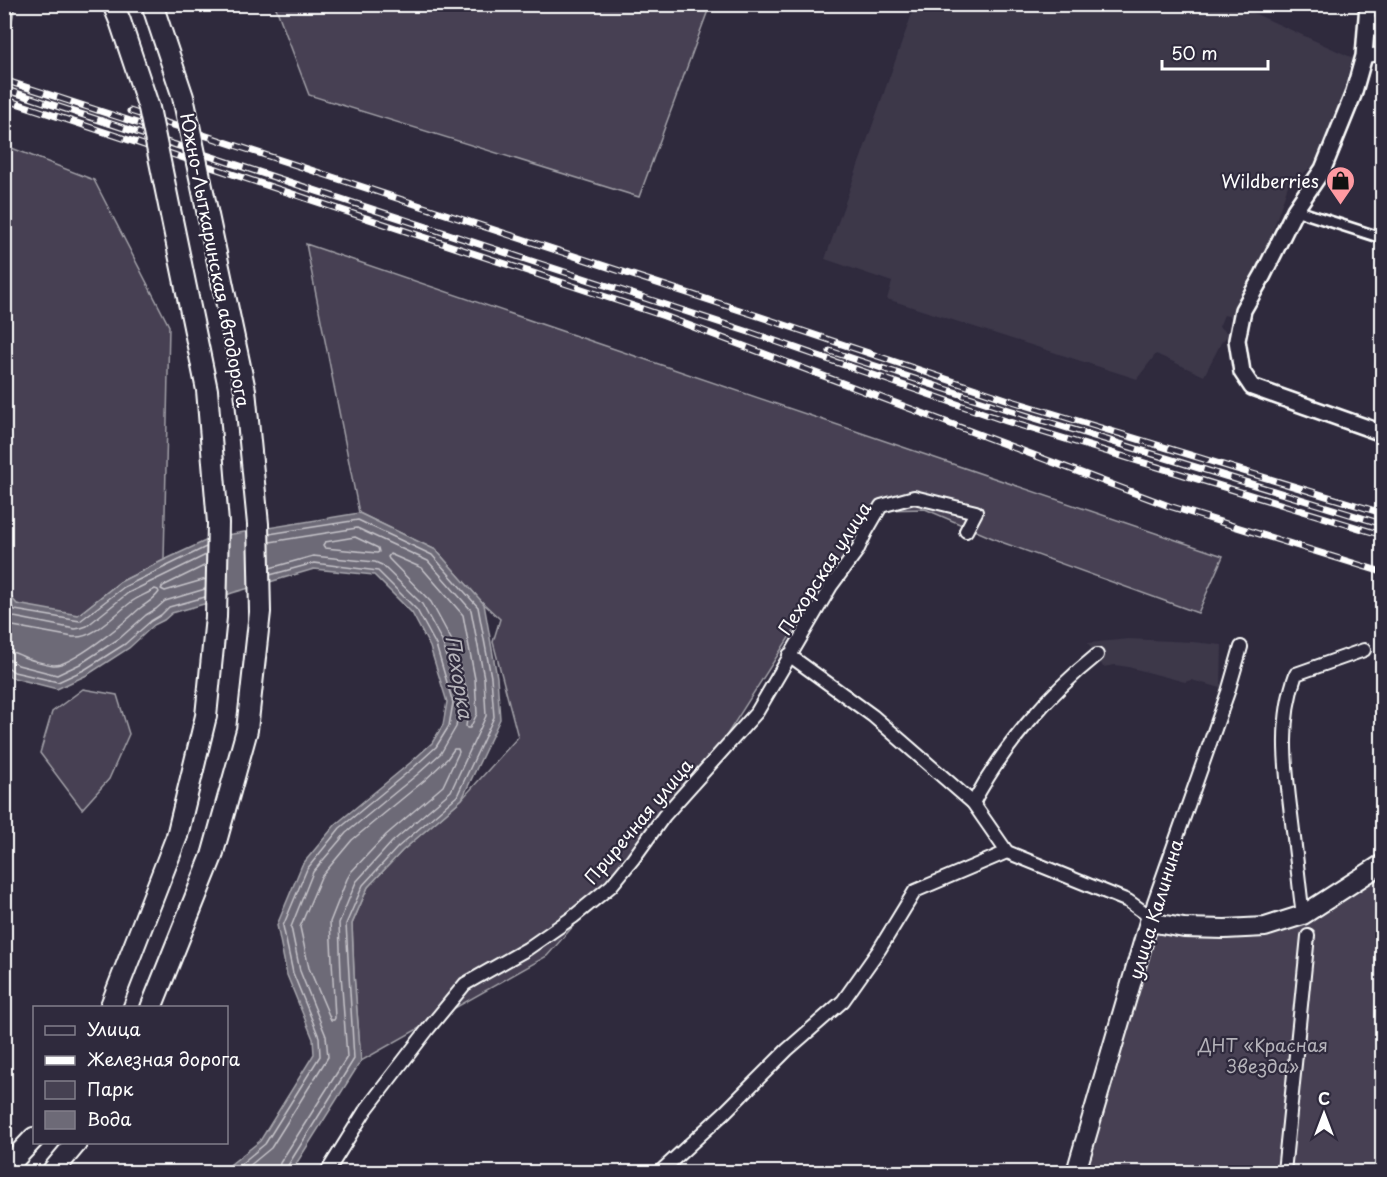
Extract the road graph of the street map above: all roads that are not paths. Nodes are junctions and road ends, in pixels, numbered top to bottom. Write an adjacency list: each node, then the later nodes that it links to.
1 (113, 4): 21 (main road, Южно-Лыткаринская автодорога, bridge)
2 (152, 4): 22 (main road, Южно-Лыткаринская автодорога, bridge)
3 (1367, 11): 4 (street); 6 (street)
4 (1383, 35)
5 (1383, 54): 6 (street)
6 (1364, 56): 7 (street)
7 (1295, 210): 8 (street); 9 (street)
8 (1383, 238)
9 (1383, 433)
10 (966, 531): 13 (street, Пехорская улица)
11 (1241, 647): 19 (street, улица Калинина)
12 (1365, 650): 18 (street)
13 (789, 656): 15 (street); 27 (street, Приречная улица)
14 (1097, 656): 15 (street)
15 (973, 803): 16 (street)
16 (1007, 852): 19 (street); 28 (street)
17 (1383, 864): 18 (main road)
18 (1303, 915): 19 (main road)
19 (1149, 922): 29 (main road, улица Калинина)
20 (1308, 936): 30 (street)
21 (111, 1006)
22 (152, 1006)
23 (33, 1139): 25 (main road)
24 (76, 1144): 26 (main road)
25 (4, 1170)
26 (52, 1173)
27 (327, 1173)
28 (660, 1173)
29 (1076, 1173)
30 (1284, 1173)

